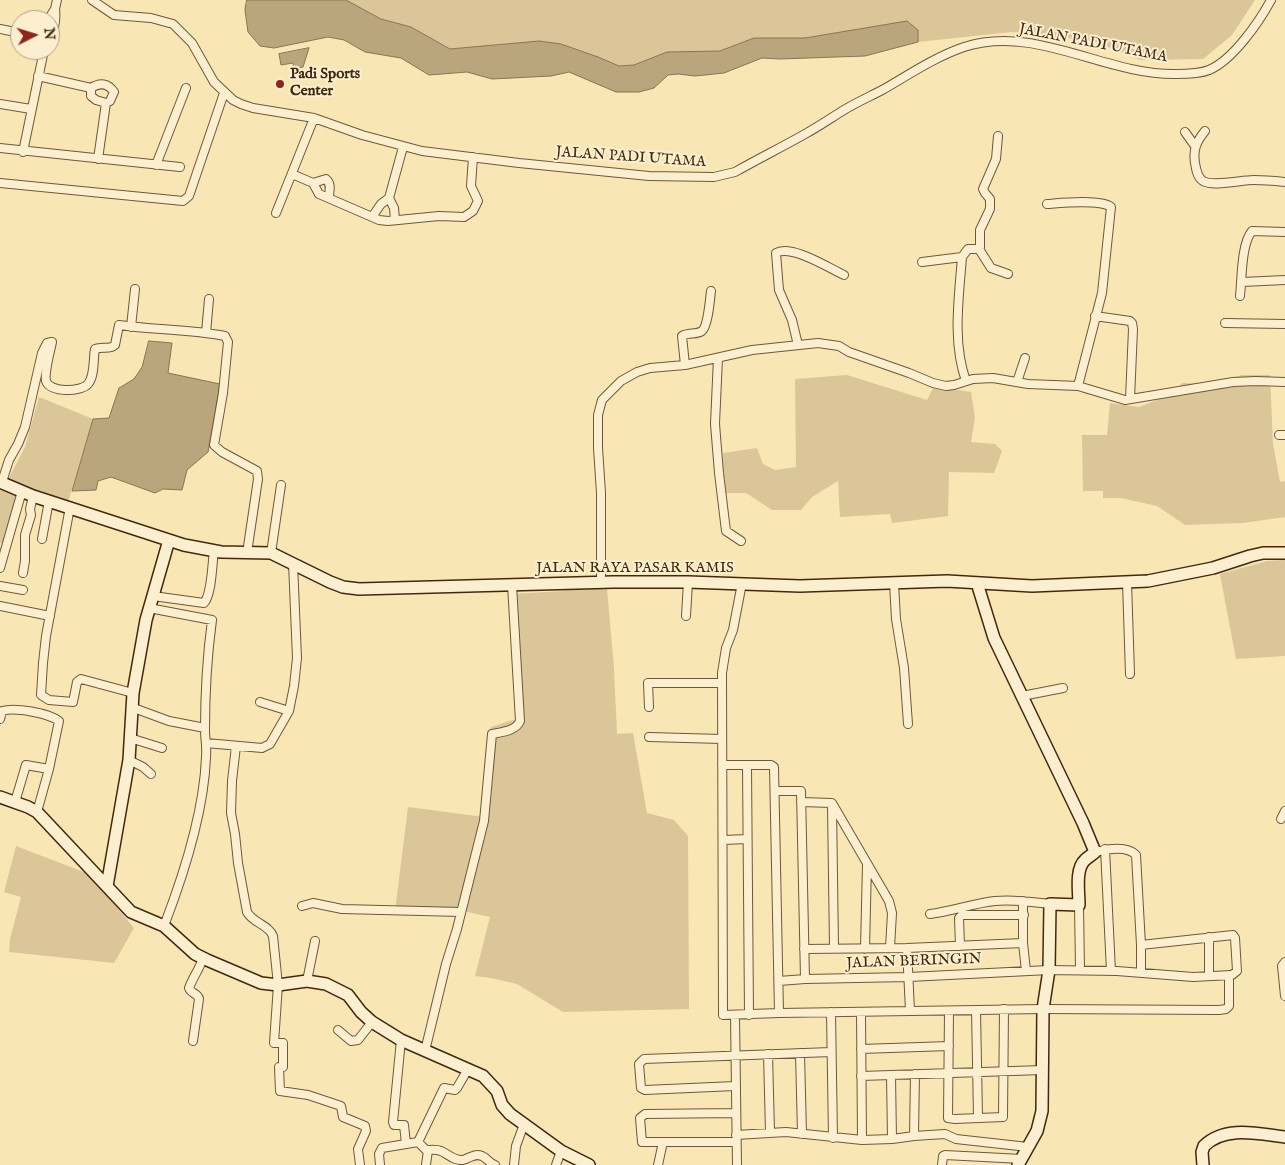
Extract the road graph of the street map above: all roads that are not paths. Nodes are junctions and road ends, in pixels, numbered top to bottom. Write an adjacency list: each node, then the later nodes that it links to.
1 (57, 0): 4 (street)
2 (92, 0): 9 (street, JALAN PADI UTAMA)
3 (1271, 0): 21 (street, JALAN PADI UTAMA)
4 (55, 9)
5 (42, 60): 6 (street)
6 (38, 76): 7 (street); 12 (street)
7 (91, 88): 10 (street); 10 (street)
8 (186, 88): 23 (street)
9 (224, 93): 13 (street, JALAN PADI UTAMA); 27 (street)
10 (106, 103): 22 (street)
11 (0, 104): 12 (street)
12 (31, 109): 20 (street)
13 (314, 118): 18 (street, JALAN PADI UTAMA); 25 (street)
14 (1205, 131): 17 (street)
15 (1185, 132): 17 (street)
16 (998, 136): 36 (street)
17 (1195, 146): 26 (street)
18 (403, 147): 21 (street, JALAN PADI UTAMA); 30 (street)
19 (0, 148): 20 (street)
20 (23, 152): 22 (street)
21 (472, 157): 34 (street)
22 (98, 159): 23 (street)
23 (156, 165): 24 (street)
24 (180, 167)
25 (292, 174): 28 (street); 32 (street)
26 (1285, 182)
27 (0, 183)
28 (313, 183): 29 (street); 29 (street)
29 (328, 197): 33 (street)
30 (389, 198): 33 (street); 34 (street)
31 (1047, 204): 47 (street)
32 (276, 213)
33 (372, 217): 34 (street)
34 (395, 220)
35 (1285, 232): 42 (street)
36 (979, 249): 37 (street); 39 (street)
37 (962, 257): 38 (street); 56 (street)
38 (922, 262)
39 (1008, 274)
40 (844, 275): 52 (street)
41 (1285, 280): 42 (street)
42 (1242, 282): 45 (street)
43 (136, 289): 50 (street)
44 (711, 291): 55 (street)
45 (1240, 296)
46 (208, 299): 51 (street)
47 (1095, 316): 59 (street); 60 (street)
48 (1226, 323): 49 (street)
49 (1285, 324)
50 (131, 327): 51 (street); 61 (street)
51 (206, 333): 70 (street)
52 (798, 345): 53 (street); 56 (street)
53 (718, 358): 55 (street); 68 (street)
54 (1025, 358): 57 (street)
55 (685, 365): 76 (street)
56 (966, 381): 57 (street)
57 (1017, 382): 59 (street)
58 (1285, 382): 60 (street)
59 (1078, 386): 60 (street)
60 (1130, 399)
61 (1, 482): 63 (street, JALAN RAYA PASAR KAMIS)
62 (281, 485): 71 (street)
63 (28, 493): 64 (street, JALAN RAYA PASAR KAMIS); 74 (street); 75 (street)
64 (49, 501): 65 (street, JALAN RAYA PASAR KAMIS); 66 (street)
65 (70, 507): 67 (street, JALAN RAYA PASAR KAMIS); 88 (street)
66 (42, 539)
67 (169, 540): 69 (street, JALAN RAYA PASAR KAMIS); 85 (street)
68 (741, 541)
69 (214, 551): 70 (street, JALAN RAYA PASAR KAMIS); 85 (street)
70 (248, 553): 71 (street, JALAN RAYA PASAR KAMIS)
71 (271, 553): 73 (street, JALAN RAYA PASAR KAMIS)
72 (1285, 553): 78 (street, JALAN RAYA PASAR KAMIS)
73 (293, 563): 82 (street, JALAN RAYA PASAR KAMIS); 99 (street)
74 (0, 568)
75 (23, 573)
76 (601, 582): 77 (street, JALAN RAYA PASAR KAMIS); 82 (street, JALAN RAYA PASAR KAMIS)
77 (688, 582): 81 (street, JALAN RAYA PASAR KAMIS); 89 (street)
78 (1127, 582): 80 (street, JALAN RAYA PASAR KAMIS); 90 (street)
79 (894, 583): 80 (street, JALAN RAYA PASAR KAMIS); 81 (street, JALAN RAYA PASAR KAMIS); 103 (street)
80 (978, 583): 94 (street)
81 (742, 584): 91 (street)
82 (512, 585): 133 (street)
83 (0, 586): 84 (street)
84 (23, 590)
85 (152, 596): 87 (street)
86 (0, 606): 88 (street)
87 (149, 608): 93 (street); 104 (street)
88 (50, 616): 95 (street)
89 (686, 616)
90 (1130, 674)
91 (722, 683): 98 (street); 107 (street)
92 (1063, 688): 94 (street)
93 (133, 693): 95 (street); 97 (street)
94 (1022, 696): 126 (street)
95 (49, 700): 100 (street)
96 (260, 702): 99 (street)
97 (131, 707): 104 (street); 105 (street)
98 (649, 707)
99 (289, 711): 109 (street)
100 (46, 716): 101 (street); 114 (street)
101 (0, 719): 102 (street)
102 (0, 723)
103 (908, 724)
104 (205, 728): 108 (street)
105 (130, 738): 110 (street); 111 (street)
106 (649, 738): 107 (street)
107 (722, 739): 112 (street)
108 (206, 743): 109 (street); 136 (street)
109 (236, 746): 160 (street)
110 (162, 748)
111 (130, 760): 115 (street); 128 (street)
112 (722, 765): 113 (street); 124 (street)
113 (747, 765): 116 (street); 125 (street)
114 (49, 769): 118 (street); 122 (street)
115 (151, 774)
116 (775, 791): 119 (street); 158 (street)
117 (0, 797): 118 (street)
118 (15, 802): 122 (street)
119 (802, 802): 120 (street); 146 (street)
120 (832, 803): 127 (street); 142 (street)
121 (1285, 811): 123 (street)
122 (36, 812): 128 (street)
123 (1282, 820)
124 (723, 840): 125 (street); 170 (street)
125 (747, 840): 171 (street)
126 (1100, 851): 131 (street); 140 (street); 152 (street)
127 (867, 864): 143 (street); 144 (street)
128 (107, 886): 136 (street)
129 (1024, 901): 130 (street); 134 (street); 135 (street)
130 (1050, 904): 131 (street); 149 (street)
131 (1079, 905): 150 (street)
132 (302, 906): 133 (street)
133 (461, 912): 178 (street)
134 (930, 914)
135 (1024, 915): 139 (street); 141 (street)
136 (164, 926): 147 (street)
137 (1209, 937): 140 (street); 154 (street); 155 (street)
138 (315, 941): 159 (street)
139 (1024, 943): 141 (street); 151 (street)
140 (1141, 945): 153 (street)
141 (960, 946): 145 (street)
142 (834, 948): 143 (street); 146 (street)
143 (865, 948): 144 (street)
144 (890, 948): 145 (street)
145 (907, 948): 156 (street)
146 (804, 949): 157 (street)
147 (203, 958): 160 (street); 175 (street)
148 (1285, 962): 161 (street)
149 (1050, 970): 150 (street, JALAN BERINGIN); 151 (street, JALAN BERINGIN); 163 (street)
150 (1080, 970): 152 (street, JALAN BERINGIN)
151 (1026, 971): 156 (street, JALAN BERINGIN)
152 (1111, 971): 153 (street, JALAN BERINGIN)
153 (1141, 973): 155 (street, JALAN BERINGIN)
154 (1229, 975): 155 (street, JALAN BERINGIN); 163 (street)
155 (1210, 976)
156 (909, 977): 157 (street, JALAN BERINGIN); 165 (street)
157 (805, 979): 158 (street, JALAN BERINGIN)
158 (778, 981): 169 (street)
159 (307, 982): 160 (street); 172 (street)
160 (278, 985): 212 (street)
161 (1285, 996)
162 (1004, 1009): 163 (street); 164 (street); 184 (street)
163 (1044, 1009): 185 (street)
164 (976, 1010): 166 (street); 186 (street)
165 (910, 1011): 166 (street); 168 (street)
166 (949, 1011): 176 (street)
167 (830, 1012): 168 (street); 169 (street); 179 (street)
168 (860, 1012): 177 (street)
169 (779, 1013): 171 (street)
170 (735, 1015): 171 (street); 182 (street)
171 (749, 1015)
172 (372, 1022): 173 (street); 174 (street)
173 (338, 1030)
174 (401, 1040): 178 (street); 207 (street)
175 (193, 1041)
176 (949, 1046): 177 (street); 188 (street)
177 (861, 1049): 190 (street)
178 (425, 1051): 183 (street)
179 (831, 1052): 180 (street); 201 (street)
180 (800, 1053): 181 (street); 197 (street)
181 (768, 1054): 182 (street); 196 (street)
182 (735, 1055): 191 (street); 191 (street)
183 (468, 1069): 195 (street); 205 (street)
184 (1002, 1070): 185 (street); 186 (street); 193 (street)
185 (1043, 1070): 208 (street)
186 (977, 1072): 188 (street); 193 (street)
187 (915, 1074): 188 (street); 189 (street); 199 (street)
188 (949, 1074): 194 (street)
189 (890, 1075): 190 (street); 204 (street)
190 (861, 1076): 203 (street)
191 (735, 1086): 192 (street)
192 (736, 1113): 200 (street); 206 (street)
193 (978, 1117): 194 (street)
194 (948, 1118): 198 (street)
195 (524, 1124): 210 (street); 216 (street)
196 (770, 1132): 197 (street); 200 (street)
197 (802, 1134): 201 (street)
198 (945, 1134): 199 (street); 208 (street)
199 (914, 1136): 204 (street)
200 (736, 1138): 206 (street); 220 (street)
201 (833, 1138): 203 (street)
202 (1285, 1138): 222 (street)
203 (862, 1140): 204 (street)
204 (892, 1140)
205 (418, 1142): 207 (street); 209 (street)
206 (663, 1142): 219 (street)
207 (406, 1144): 213 (street)
208 (1028, 1147): 211 (street)
209 (428, 1150): 214 (street); 215 (street)
210 (561, 1151): 217 (street); 218 (street)
211 (1020, 1162): 221 (street)
212 (360, 1165)
213 (380, 1165)
214 (426, 1165)
215 (494, 1165)
216 (514, 1165)
217 (556, 1165)
218 (588, 1165)
219 (658, 1165)
220 (737, 1165)
221 (942, 1165)
222 (1203, 1165)

